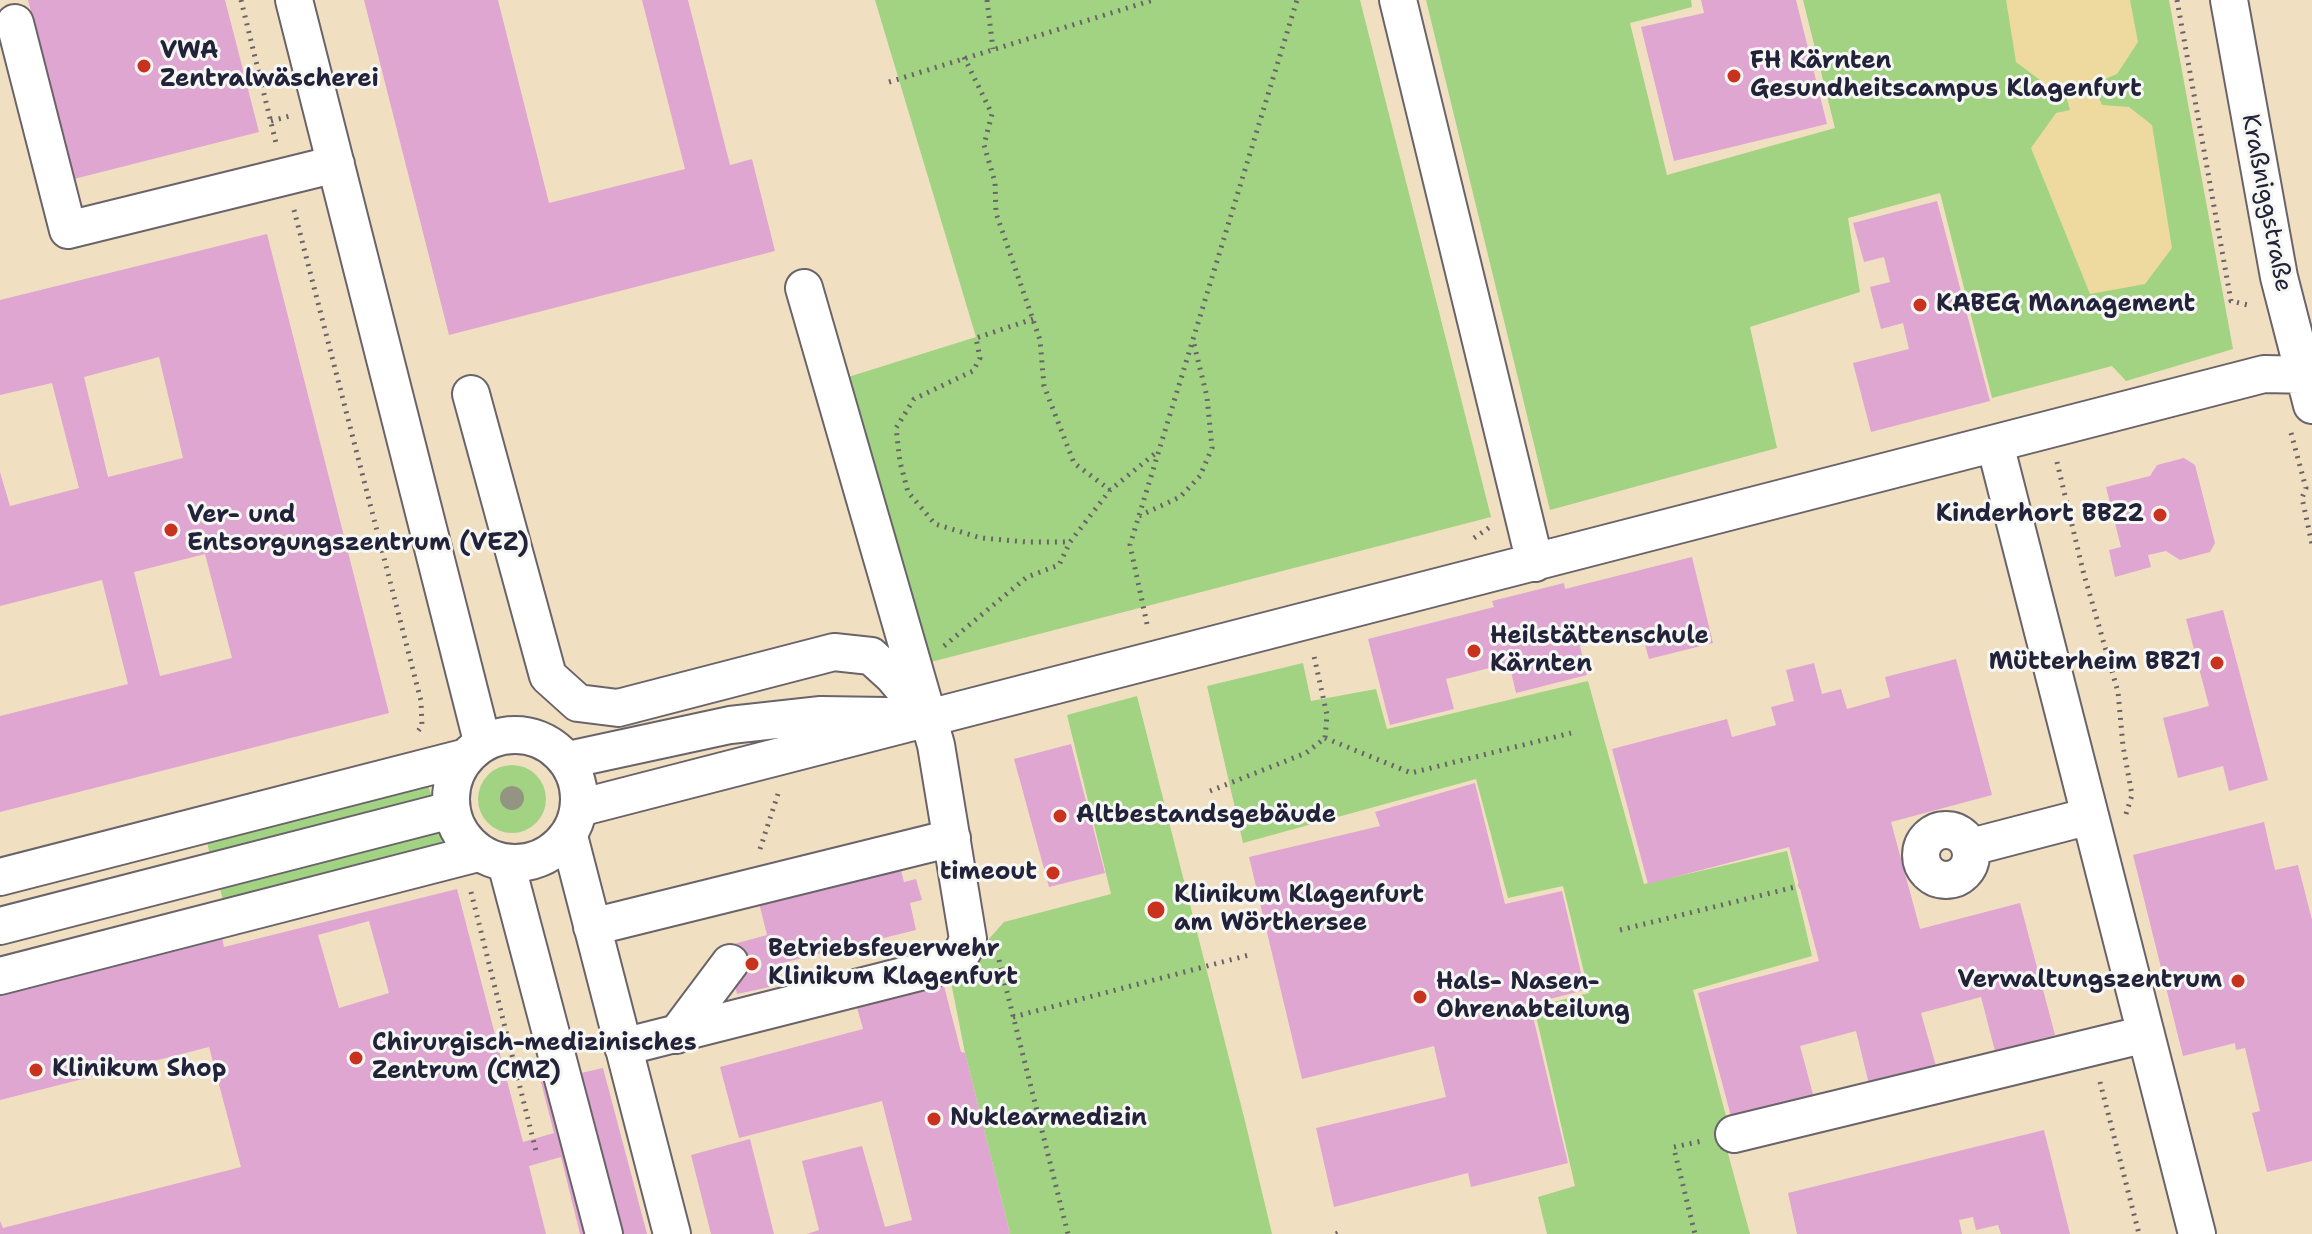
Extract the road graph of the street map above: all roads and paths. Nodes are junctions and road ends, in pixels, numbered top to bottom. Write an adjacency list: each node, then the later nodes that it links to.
1 (241, 0): 13 (path)
2 (294, 0): 12 (street)
3 (987, 0): 9 (path)
4 (1153, 0): 9 (path)
5 (1297, 0): 16 (path)
6 (1398, 0): 25 (street)
7 (2229, 0): 17 (street, Kraßniggstraße)
8 (8, 17): 13 (street)
9 (993, 49): 10 (path)
10 (964, 57): 11 (path); 15 (path)
11 (889, 82)
12 (336, 164): 13 (street); 33 (street)
13 (285, 177): 31 (path)
14 (804, 288): 28 (street)
15 (1033, 319): 22 (path); 24 (path)
16 (1193, 342): 21 (path); 23 (path)
17 (2310, 385): 19 (street)
18 (471, 394): 29 (street)
19 (2050, 430): 20 (street); 39 (path)
20 (1995, 444): 25 (street); 39 (street)
21 (1159, 451): 22 (path); 23 (path)
22 (1110, 490): 24 (path)
23 (1138, 517): 27 (path)
24 (1070, 542): 28 (path)
25 (1535, 563): 26 (street)
26 (1306, 622): 27 (street); 32 (path)
27 (1155, 660): 29 (street)
28 (916, 670): 29 (street)
29 (928, 717): 34 (street); 38 (street); 40 (street)
30 (1571, 733): 32 (path)
31 (414, 735)
32 (1325, 738): 36 (path)
33 (473, 749): 34 (street); 37 (street); 43 (street)
34 (568, 760): 38 (street)
35 (782, 784): 45 (path)
36 (1210, 791)
37 (451, 810): 42 (street); 47 (street)
38 (574, 822): 42 (street); 48 (street)
39 (2094, 828): 41 (street); 55 (street)
40 (952, 838): 45 (street); 56 (street)
41 (1971, 847)
42 (492, 858): 53 (street); 61 (street)
43 (0, 877)
44 (1799, 886): 49 (path)
45 (747, 888): 48 (street)
46 (470, 890): 59 (path)
47 (0, 926)
48 (592, 927): 57 (street)
49 (1620, 930)
50 (996, 947): 54 (path)
51 (1249, 955): 54 (path)
52 (730, 963): 56 (street)
53 (0, 976)
54 (1013, 1017): 63 (path)
55 (2146, 1034): 58 (street); 65 (street)
56 (676, 1035): 57 (street)
57 (623, 1047): 62 (street)
58 (1734, 1134)
59 (536, 1151)
60 (1675, 1153): 64 (path)
61 (604, 1234)
62 (672, 1234)
63 (1068, 1234)
64 (1695, 1234)
65 (2197, 1234)

